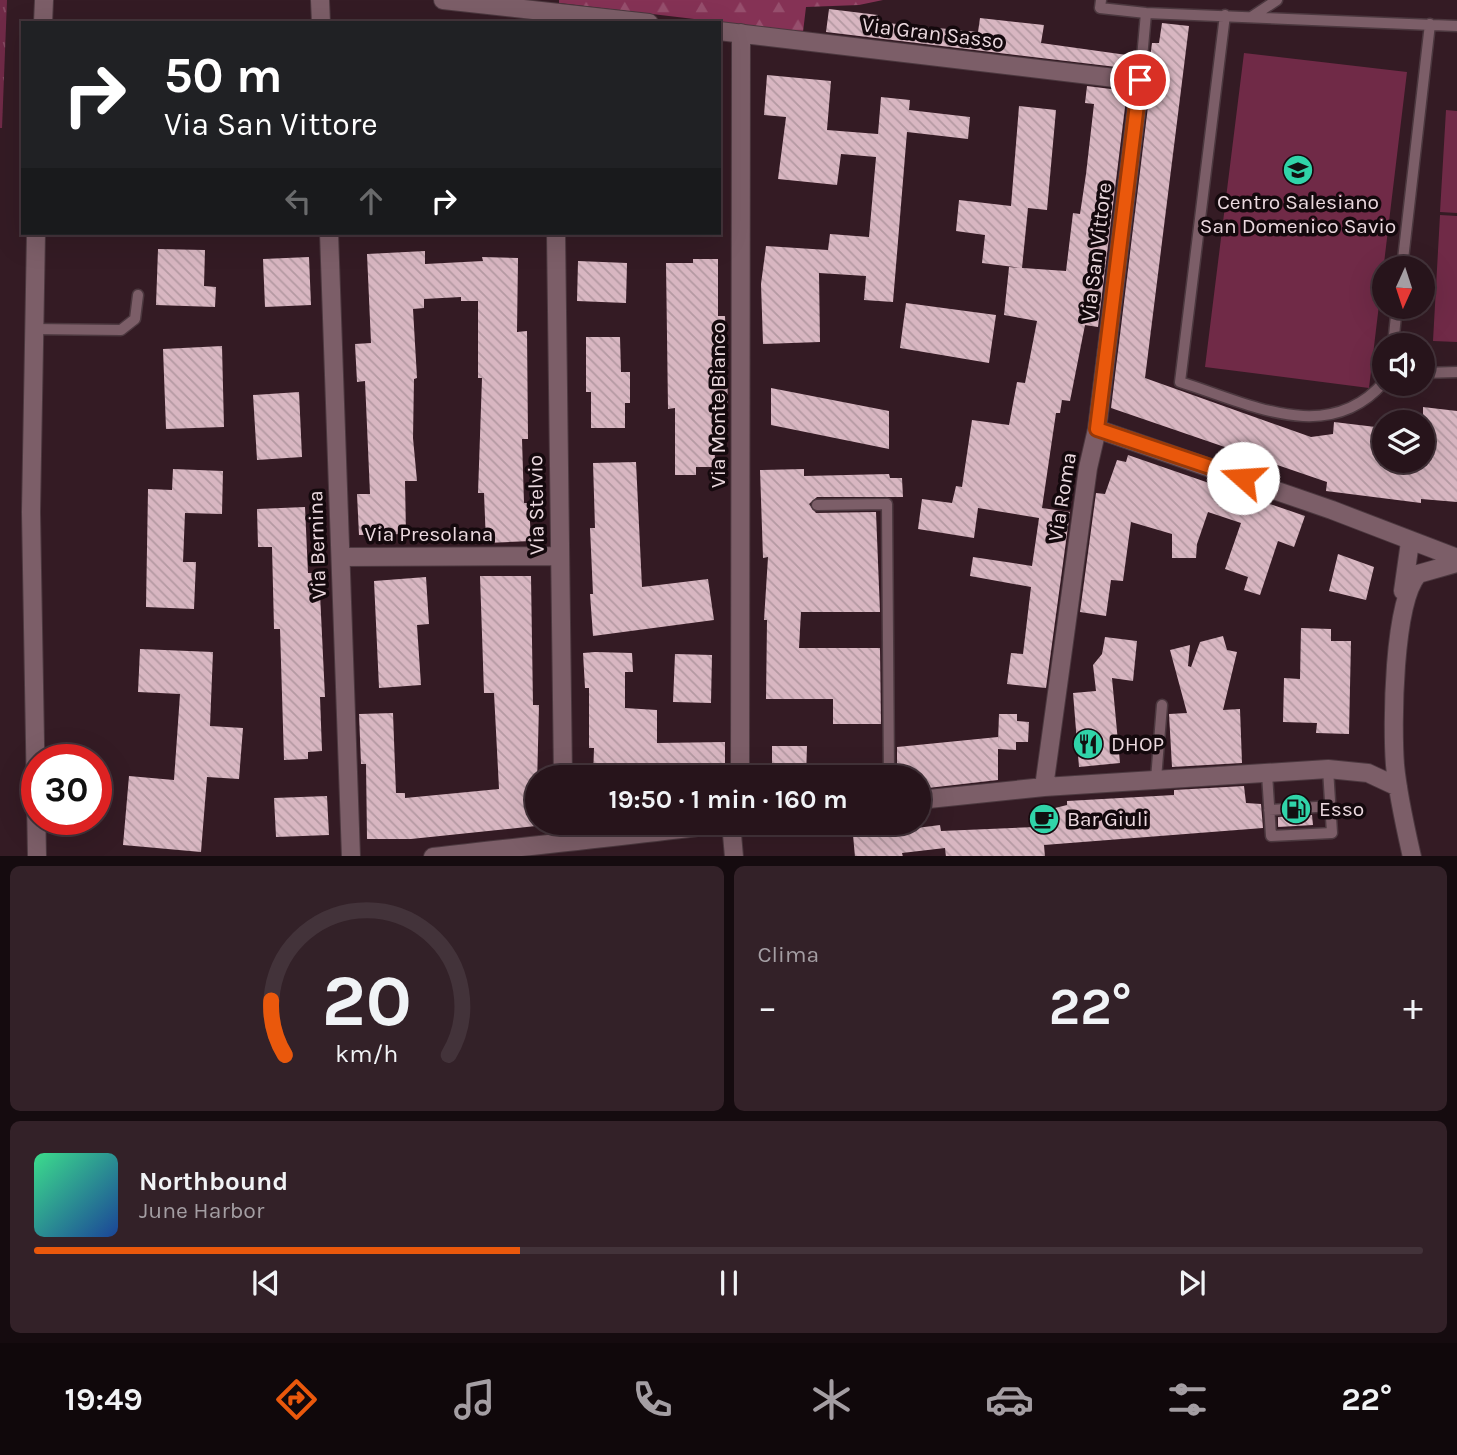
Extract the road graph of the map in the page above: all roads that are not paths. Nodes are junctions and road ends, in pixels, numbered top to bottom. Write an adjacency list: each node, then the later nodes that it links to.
1 (44, 0): 10 (street)
2 (320, 0): 11 (street)
3 (443, 0): 9 (street)
4 (1101, 0): 6 (lane)
5 (1277, 0): 8 (lane)
6 (1146, 13): 7 (lane); 17 (lane)
7 (1225, 15): 8 (lane); 27 (lane)
8 (1253, 16): 13 (lane)
9 (555, 18): 12 (street)
10 (43, 21)
11 (321, 21)
12 (611, 21)
13 (1430, 24): 14 (lane); 22 (lane)
14 (1457, 26)
15 (721, 30): 16 (street, Via Gran Sasso)
16 (741, 33): 17 (street, Via Gran Sasso); 37 (street, Via Monte Bianco)
17 (1140, 80): 28 (street, Via San Vittore)
18 (36, 235): 24 (street)
19 (43, 235): 24 (street)
20 (329, 235): 32 (street, Via Bernina)
21 (556, 235): 31 (street, Via Stelvio)
22 (1403, 256)
23 (138, 295): 24 (lane)
24 (35, 329): 50 (street)
25 (1457, 372): 26 (lane)
26 (1435, 373)
27 (1372, 391)
28 (1097, 429): 30 (street, Via Roma); 42 (street, Via Roma)
29 (817, 505): 38 (lane)
30 (1410, 542): 33 (street, Via Roma); 34 (street)
31 (559, 556): 32 (street, Via Presolana); 36 (street, Via Stelvio)
32 (341, 557): 51 (street, Via Bernina)
33 (1457, 561): 34 (street)
34 (1403, 608): 43 (street)
35 (1162, 705): 41 (lane)
36 (563, 765)
37 (740, 765)
38 (889, 765)
39 (1328, 769): 40 (street); 43 (street); 45 (lane)
40 (1267, 774): 41 (street); 46 (lane)
41 (1157, 779): 42 (street)
42 (1044, 787): 44 (street)
43 (1398, 788): 54 (street)
44 (931, 799)
45 (1331, 806): 46 (lane); 46 (lane)
46 (1269, 810)
47 (643, 835): 49 (street)
48 (733, 835): 53 (street)
49 (556, 847): 52 (street)
50 (37, 856)
51 (351, 856)
52 (433, 856)
53 (734, 856)
54 (1412, 856)

